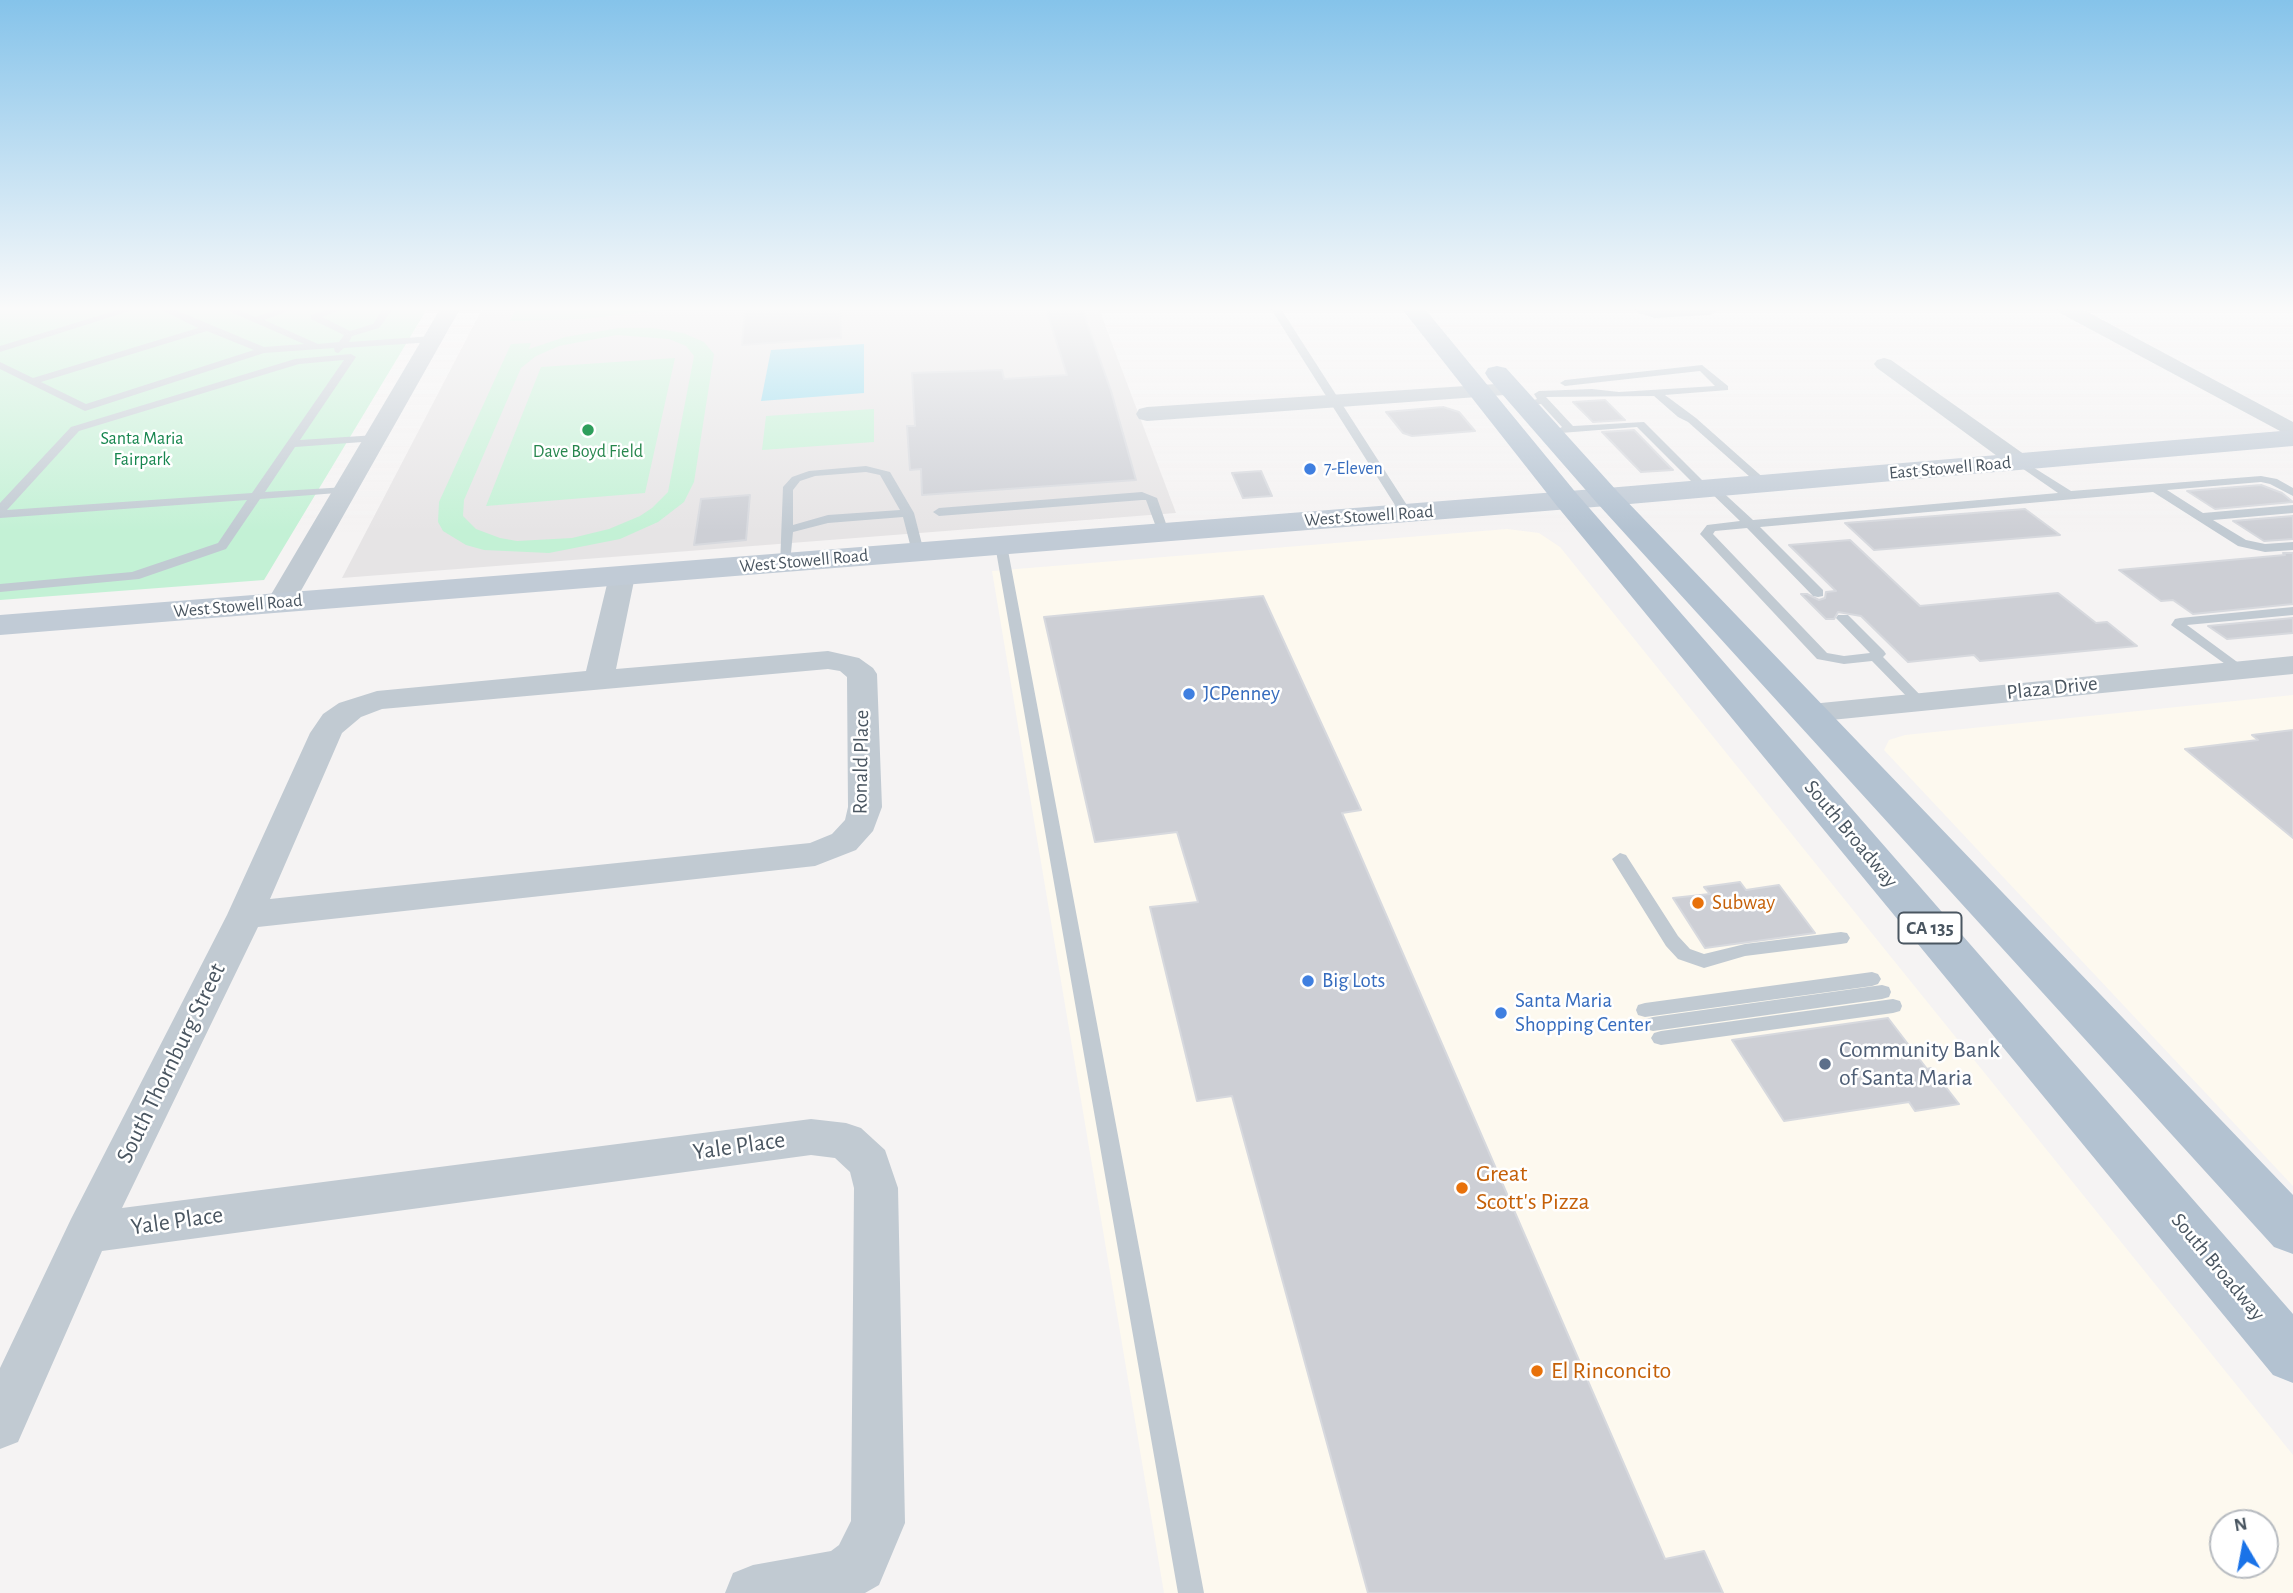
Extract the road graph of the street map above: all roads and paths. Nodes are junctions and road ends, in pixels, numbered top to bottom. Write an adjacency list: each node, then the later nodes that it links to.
1 (38, 383): 2 (lane)
2 (161, 383)
3 (223, 383): 37 (lane)
4 (333, 383): 26 (lane)
5 (407, 383): 24 (street)
6 (1323, 383): 20 (lane)
7 (1474, 383): 16 (main road, South Broadway / CA 135)
8 (1512, 383): 19 (main road, South Broadway / CA 135)
9 (1560, 383): 15 (lane)
10 (1584, 383): 17 (lane)
11 (1654, 383): 18 (lane)
12 (1719, 383): 18 (lane)
13 (1911, 383): 27 (street)
14 (2205, 383): 23 (street)
15 (1554, 384)
16 (1480, 391): 19 (street); 20 (street); 35 (main road, South Broadway / CA 135)
17 (1592, 391): 18 (lane); 19 (lane)
18 (1661, 392): 28 (lane)
19 (1525, 395): 22 (main road, South Broadway / CA 135)
20 (1334, 401): 21 (street); 40 (lane)
21 (1147, 414)
22 (1559, 430): 29 (lane); 35 (main road, South Broadway / CA 135)
23 (2293, 431)
24 (376, 438): 26 (lane); 31 (street)
25 (2293, 438): 27 (main road, East Stowell Road)
26 (292, 444): 34 (lane)
27 (2020, 462): 28 (main road, East Stowell Road); 33 (lane)
28 (1763, 484): 29 (main road, East Stowell Road)
29 (1709, 488): 35 (main road, East Stowell Road); 42 (lane)
30 (2155, 488): 32 (lane); 33 (lane); 41 (lane)
31 (346, 491): 34 (lane); 52 (street)
32 (2293, 493)
33 (2068, 495): 42 (lane)
34 (257, 497): 37 (lane); 50 (lane)
35 (1587, 498): 40 (main road, West Stowell Road); 62 (main road, South Broadway / CA 135); 69 (main road, South Broadway / CA 135)
36 (2293, 509): 41 (lane)
37 (0, 512)
38 (939, 512): 44 (lane)
39 (908, 513): 43 (lane); 43 (lane); 47 (lane)
40 (1406, 513): 44 (main road, West Stowell Road)
41 (2202, 517): 46 (lane)
42 (1750, 524): 51 (lane); 56 (lane)
43 (787, 530): 48 (lane)
44 (1163, 532): 45 (main road, West Stowell Road)
45 (1001, 545): 47 (main road, West Stowell Road); 72 (lane)
46 (2293, 546)
47 (918, 552): 48 (main road, West Stowell Road)
48 (784, 563): 49 (main road, West Stowell Road)
49 (622, 576): 52 (main road, West Stowell Road); 59 (street)
50 (0, 588)
51 (1818, 593)
52 (280, 603): 55 (main road, West Stowell Road)
53 (2293, 611): 58 (lane)
54 (1843, 618): 56 (lane)
55 (0, 625)
56 (1875, 657): 60 (lane)
57 (2293, 665): 58 (street, Plaza Drive)
58 (2239, 670): 60 (street, Plaza Drive)
59 (599, 679): 61 (street, Ronald Place); 64 (street, Ronald Place)
60 (1920, 702): 62 (street, Plaza Drive)
61 (350, 709): 64 (street, South Thornburg Street)
62 (1811, 713): 67 (main road, South Broadway / CA 135)
63 (1620, 859): 65 (lane)
64 (245, 915): 68 (street, South Thornburg Street)
65 (1841, 938)
66 (1653, 1024): 66 (lane)
67 (2293, 1231)
68 (87, 1233): 70 (street, South Thornburg Street); 71 (street, Yale Place)
69 (2293, 1356)
70 (0, 1424)
71 (753, 1593)
72 (1192, 1593)

